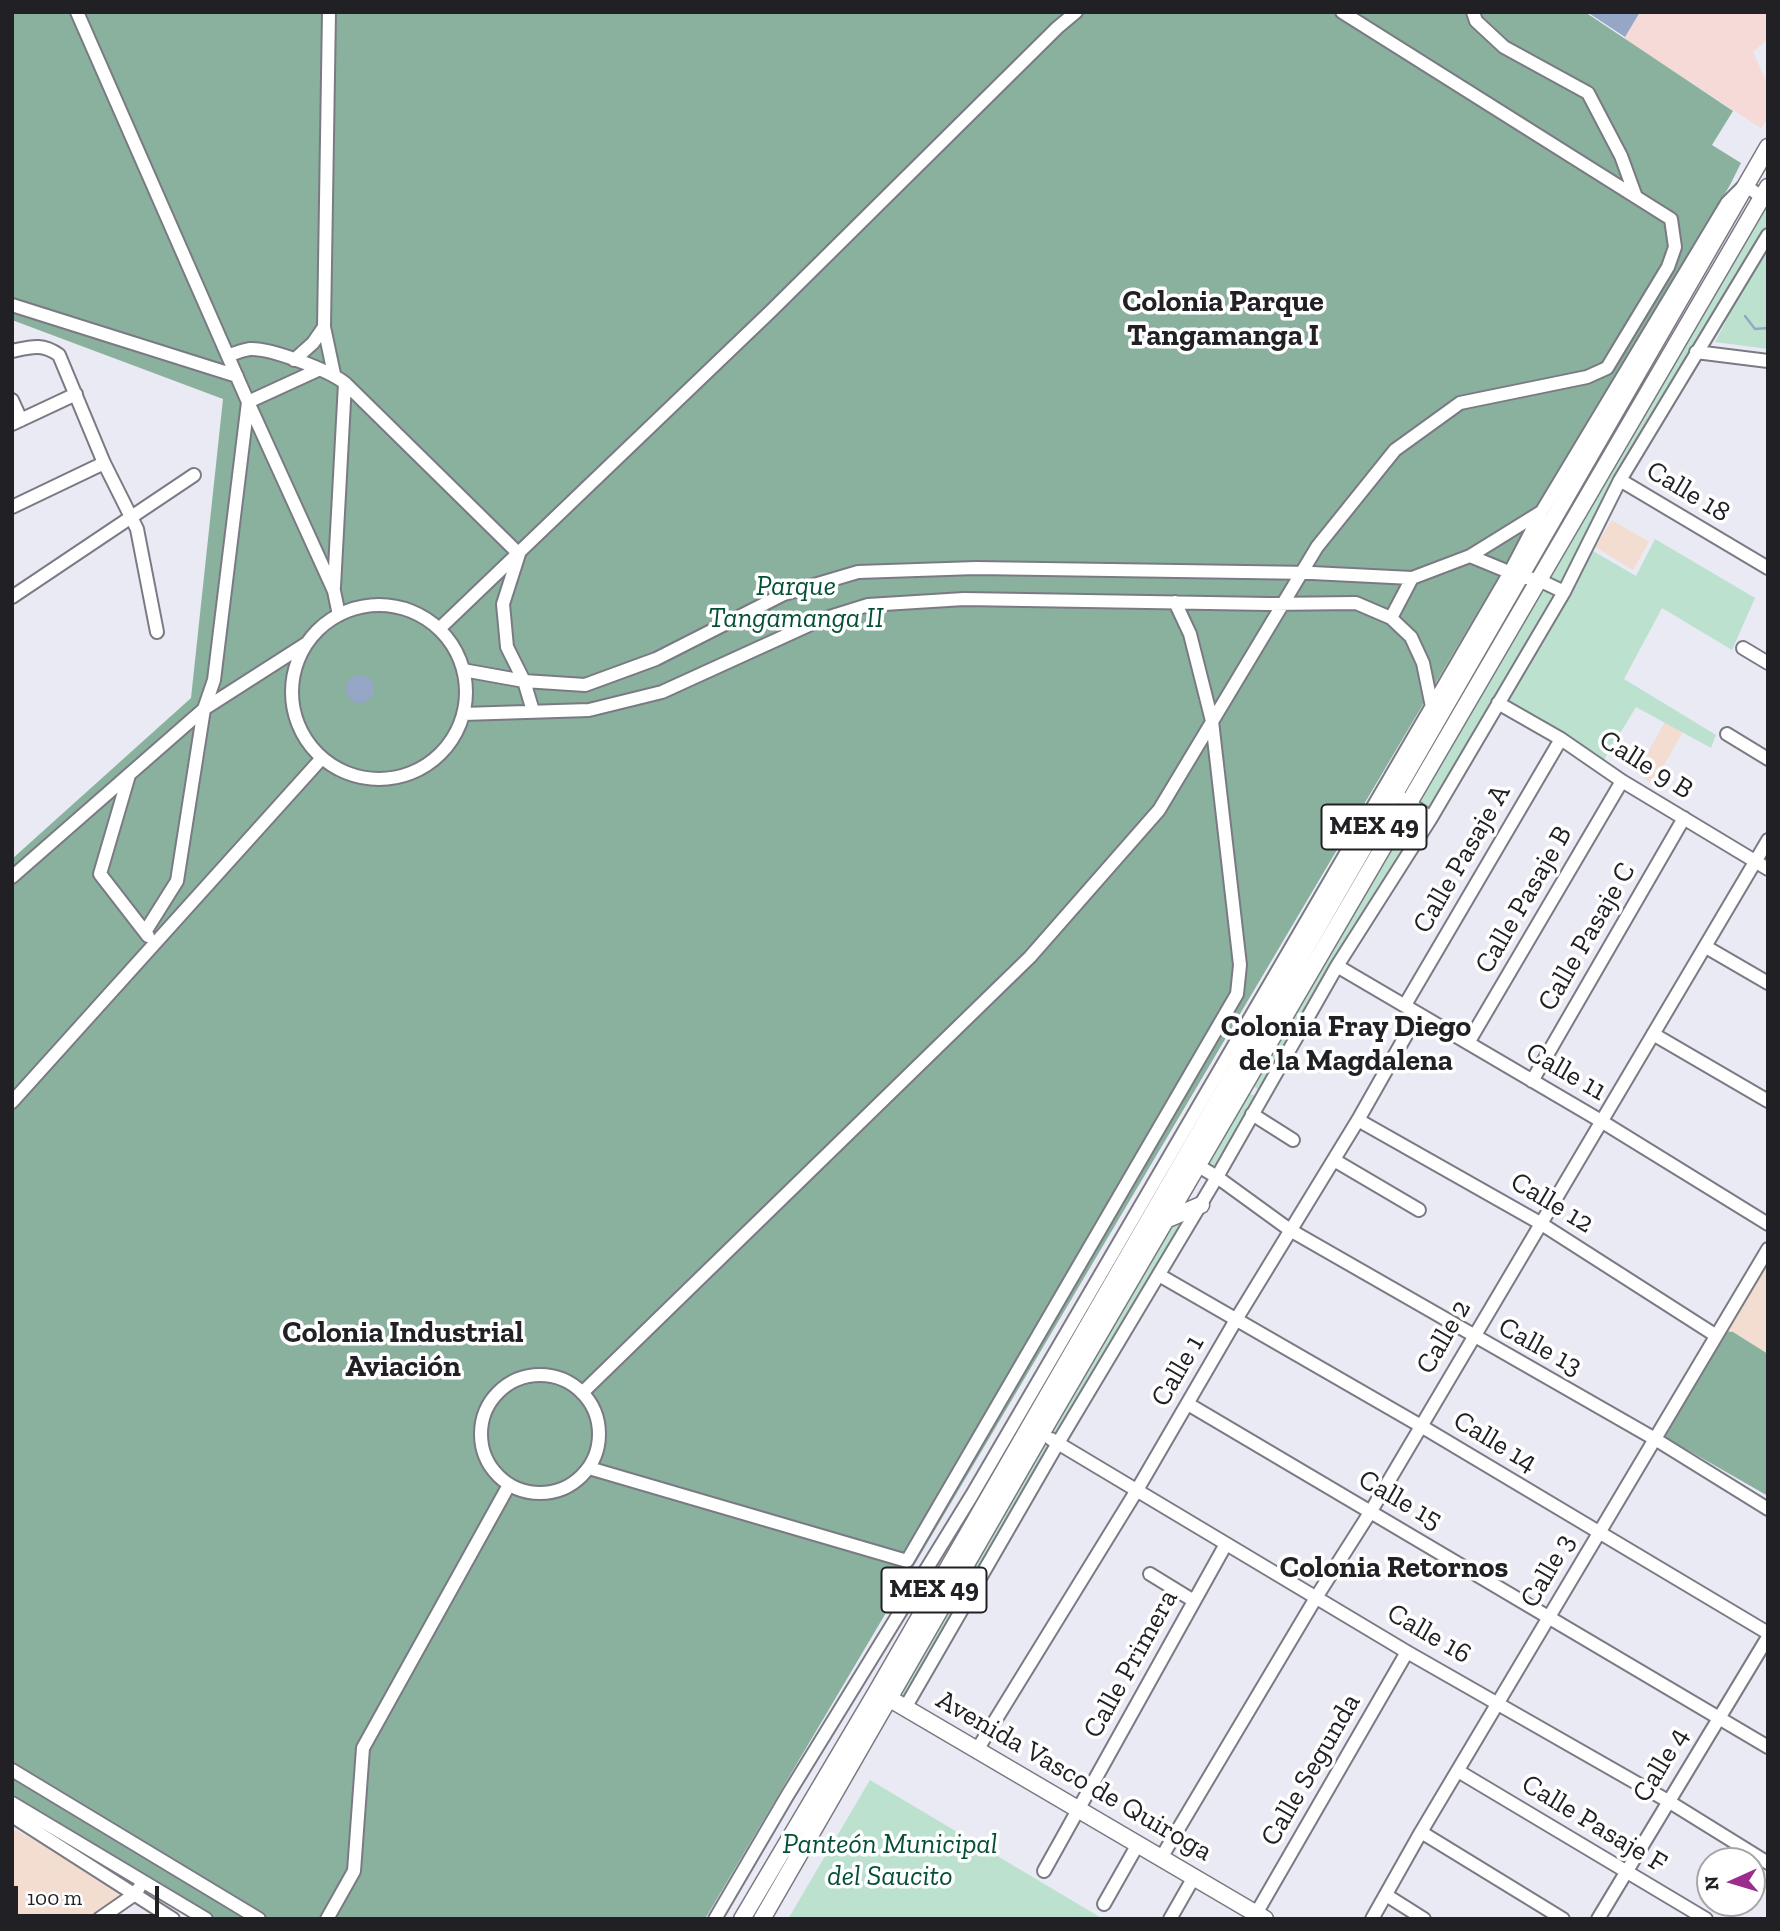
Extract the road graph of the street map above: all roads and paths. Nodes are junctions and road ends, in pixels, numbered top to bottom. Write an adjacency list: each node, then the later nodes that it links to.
1 (77, 12): 17 (street)
2 (329, 12): 14 (street)
3 (1057, 12): 7 (street)
4 (1076, 12): 7 (street)
5 (1342, 12): 11 (street)
6 (1473, 12): 11 (street)
7 (1057, 28): 35 (street)
8 (1768, 147): 9 (main road, MEX 49)
9 (1745, 185): 10 (street); 31 (main road, MEX 49)
10 (1766, 195): 41 (main road, MEX 49)
11 (1636, 197): 38 (street)
12 (1768, 235): 16 (street)
13 (12, 304): 22 (street)
14 (324, 327): 18 (street); 21 (street)
15 (12, 351): 24 (street)
16 (1696, 352): 19 (street); 30 (street)
17 (228, 356): 18 (street); 22 (street)
18 (294, 360): 20 (street)
19 (1768, 361)
20 (320, 369): 21 (street); 26 (street)
21 (334, 374): 23 (street)
22 (237, 376): 26 (street)
23 (345, 383): 35 (street); 42 (street)
24 (76, 394): 27 (street); 28 (street)
25 (12, 400): 27 (street)
26 (248, 402): 42 (street); 58 (street)
27 (16, 422)
28 (104, 463): 32 (street); 34 (street)
29 (194, 475): 34 (street)
30 (1620, 480): 37 (street, Calle 18); 43 (street)
31 (1567, 483): 33 (street); 39 (main road, MEX 49)
32 (12, 507)
33 (1542, 511): 36 (street); 39 (street)
34 (133, 517): 44 (street); 50 (street)
35 (519, 554): 49 (street); 55 (street)
36 (1470, 556): 39 (street); 40 (street)
37 (1768, 568)
38 (1303, 573): 40 (street); 46 (street); 55 (street)
39 (1515, 574): 41 (street); 57 (street); 62 (main road, MEX 49)
40 (1412, 578): 48 (street)
41 (1539, 580): 43 (street); 70 (main road, MEX 49)
42 (334, 590): 47 (street)
43 (1564, 592): 56 (street)
44 (13, 593)
45 (1175, 603): 46 (street); 59 (street); 61 (street)
46 (1282, 604): 48 (street); 61 (street)
47 (339, 615): 49 (street); 51 (street)
48 (1391, 618): 57 (street)
49 (439, 629): 54 (street)
50 (157, 632)
51 (308, 643): 58 (street); 65 (street)
52 (1743, 648): 53 (street)
53 (1768, 663)
54 (463, 670): 55 (street); 60 (street)
55 (524, 681): 59 (street)
56 (1499, 703): 64 (street, Calle 9 B); 71 (street)
57 (1432, 704): 62 (street); 86 (street)
58 (204, 709): 67 (street); 77 (street)
59 (533, 712): 60 (street)
60 (463, 713): 65 (street)
61 (1212, 721): 113 (street); 119 (street)
62 (1434, 724): 69 (main road, MEX 49)
63 (1727, 734): 66 (street)
64 (1561, 739): 68 (street, Calle 9 B); 82 (street, Calle Pasaje A)
65 (322, 758): 78 (street)
66 (1768, 759)
67 (128, 775): 76 (street); 77 (street)
68 (1622, 781): 72 (street, Calle 9 B); 85 (street, Calle Pasaje B)
69 (1394, 793): 70 (street); 86 (main road, MEX 49)
70 (1410, 803): 71 (street); 88 (main road, MEX 49)
71 (1431, 818): 80 (street)
72 (1684, 818): 74 (street, Calle 9 B); 87 (street, Calle Pasaje C)
73 (1768, 840): 74 (street, Calle 2)
74 (1755, 862): 75 (street, Calle 9 B); 79 (street, Calle 2)
75 (1768, 869)
76 (12, 877)
77 (145, 932): 78 (street)
78 (154, 944): 91 (street)
79 (1706, 947): 81 (street); 84 (street, Calle 2)
80 (1337, 966): 82 (street, Calle 11); 89 (street)
81 (1768, 983)
82 (1405, 1004): 83 (street, Calle 11)
83 (1418, 1014): 85 (street, Calle 11); 93 (street, Calle 1)
84 (1653, 1034): 90 (street); 94 (street, Calle 2)
85 (1468, 1044): 87 (street, Calle 11)
86 (1224, 1075): 88 (street); 96 (main road, MEX 49); 111 (street)
87 (1532, 1081): 94 (street, Calle 11)
88 (1245, 1087): 89 (street); 98 (main road, MEX 49)
89 (1262, 1097): 92 (street)
90 (1768, 1101)
91 (12, 1102)
92 (1252, 1114): 95 (street); 99 (street)
93 (1358, 1120): 97 (street, Calle 1); 103 (street, Calle 12)
94 (1601, 1121): 103 (street, Calle 2); 104 (street, Calle 11)
95 (1293, 1140)
96 (1184, 1157): 98 (street, Calle 13); 111 (main road, MEX 49)
97 (1334, 1160): 101 (street); 105 (street, Calle 1)
98 (1199, 1166): 99 (street, Calle 13); 102 (main road, MEX 49)
99 (1217, 1177): 100 (street); 105 (street, Calle 13)
100 (1200, 1205): 102 (main road); 107 (street)
101 (1419, 1210)
102 (1168, 1219): 111 (main road, MEX 49)
103 (1540, 1223): 109 (street, Calle 12); 110 (street, Calle 2)
104 (1768, 1224)
105 (1290, 1230): 108 (street, Calle 1); 110 (street, Calle 13)
106 (1768, 1249): 109 (street, Calle 3)
107 (1159, 1275): 108 (street, Calle 14); 112 (street)
108 (1237, 1318): 114 (street, Calle 1); 115 (street, Calle 14)
109 (1715, 1335): 117 (street, Calle 3)
110 (1473, 1337): 115 (street, Calle 2); 117 (street, Calle 13)
111 (1072, 1353): 112 (street); 116 (main road, MEX 49); 124 (street)
112 (1101, 1372): 118 (street)
113 (582, 1393): 119 (street); 120 (street)
114 (1188, 1404): 121 (street, Calle 1); 123 (street, Calle 15)
115 (1421, 1426): 123 (street, Calle 2); 125 (street, Calle 14)
116 (1035, 1430): 118 (street, Calle 16); 124 (main road, MEX 49)
117 (1655, 1439): 122 (street, Calle 13); 125 (street, Calle 3)
118 (1058, 1443): 121 (street, Calle 16); 126 (street)
119 (589, 1468): 120 (street)
120 (509, 1485): 170 (street)
121 (1137, 1490): 127 (street, Calle 16); 144 (street, Calle 1)
122 (1768, 1509)
123 (1371, 1511): 131 (street, Calle 2); 133 (street, Calle 15)
124 (970, 1527): 126 (street); 129 (main road, MEX 49); 138 (street); 139 (main road, MEX 49)
125 (1598, 1533): 133 (street, Calle 3); 134 (street, Calle 14)
126 (999, 1544): 130 (street)
127 (1226, 1544): 131 (street, Calle 16); 132 (street, Calle Primera)
128 (1150, 1574): 132 (street)
129 (958, 1579): 130 (street); 135 (main road, MEX 49)
130 (974, 1589): 137 (street)
131 (1317, 1597): 136 (street, Calle 16); 156 (street, Calle 2)
132 (1194, 1601): 150 (street, Calle Primera)
133 (1550, 1616): 140 (street, Calle 3); 142 (street, Calle 15)
134 (1768, 1635): 142 (street, Calle 4)
135 (919, 1645): 137 (street); 139 (main road, MEX 49)
136 (1407, 1651): 140 (street, Calle 16); 165 (street, Calle Segunda)
137 (935, 1656): 141 (street)
138 (854, 1686): 139 (street, Avenida Vasco de Quiroga); 153 (street)
139 (882, 1695): 141 (main road, Avenida Vasco de Quiroga); 145 (main road, MEX 49)
140 (1498, 1703): 147 (street, Calle 3); 148 (street, Calle 16)
141 (905, 1708): 144 (main road, Avenida Vasco de Quiroga)
142 (1718, 1718): 143 (street, Calle 15); 148 (street, Calle 4)
143 (1768, 1747)
144 (977, 1750): 150 (main road, Avenida Vasco de Quiroga)
145 (845, 1759): 155 (main road, MEX 49); 173 (main road, MEX 49)
146 (12, 1770): 169 (street)
147 (1458, 1771): 152 (street, Calle 3); 159 (street, Calle Pasaje F)
148 (1668, 1801): 157 (street, Calle 16); 159 (street, Calle 4)
149 (12, 1803): 161 (street)
150 (1079, 1808): 154 (main road, Avenida Vasco de Quiroga); 158 (street, Calle Primera)
151 (12, 1816): 162 (street)
152 (1421, 1832): 163 (street, Calle 3); 177 (street)
153 (765, 1833): 155 (street); 171 (street)
154 (1138, 1844): 156 (main road, Avenida Vasco de Quiroga); 164 (street)
155 (785, 1846): 172 (main road, MEX 49)
156 (1161, 1857): 160 (main road, Avenida Vasco de Quiroga)
157 (1768, 1863)
158 (1044, 1871)
159 (1624, 1871): 178 (street, Calle 4); 179 (street, Calle Pasaje F)
160 (1194, 1877): 165 (main road, Avenida Vasco de Quiroga); 174 (street)
161 (144, 1882): 162 (street); 168 (street)
162 (135, 1894): 166 (street); 167 (street)
163 (1386, 1895): 175 (street, Calle 3); 176 (street)
164 (1104, 1905)
165 (1258, 1917)
166 (99, 1919)
167 (173, 1919)
168 (206, 1919)
169 (259, 1919)
170 (327, 1919)
171 (715, 1919)
172 (743, 1919)
173 (762, 1919)
174 (1170, 1919)
175 (1372, 1919)
176 (1424, 1919)
177 (1563, 1919)
178 (1598, 1919)
179 (1706, 1919)

